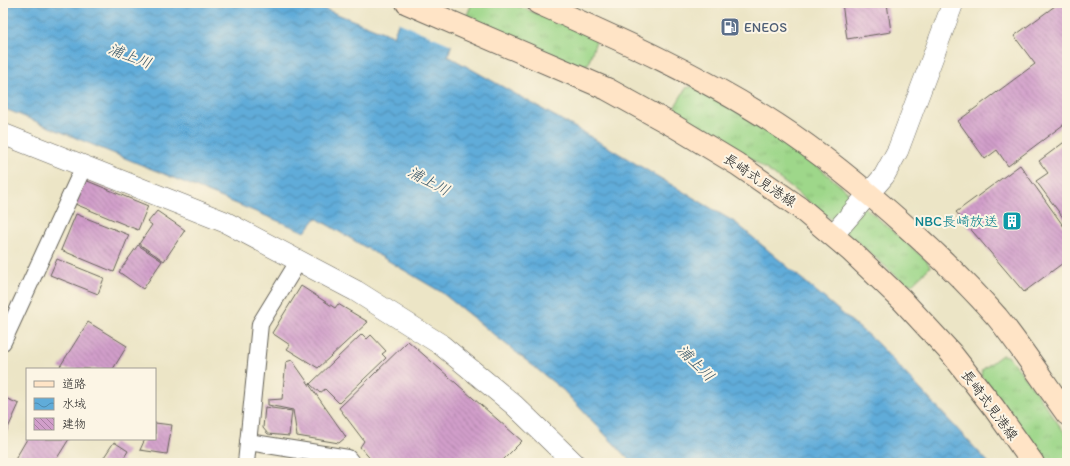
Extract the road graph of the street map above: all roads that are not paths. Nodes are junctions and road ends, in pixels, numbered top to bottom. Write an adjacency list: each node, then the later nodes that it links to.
1 (407, 3): 7 (main road, 長崎式見港線)
2 (538, 3): 6 (main road)
3 (953, 3): 6 (street)
4 (3, 134): 5 (street)
5 (84, 166): 8 (street); 9 (street)
6 (869, 194): 7 (street); 10 (main road)
7 (833, 235): 15 (main road, 長崎式見港線)
8 (298, 262): 11 (street); 14 (street)
9 (3, 342)
10 (1067, 414)
11 (248, 442): 12 (street); 13 (street)
12 (246, 463)
13 (352, 463)
14 (574, 463)
15 (1033, 463)

